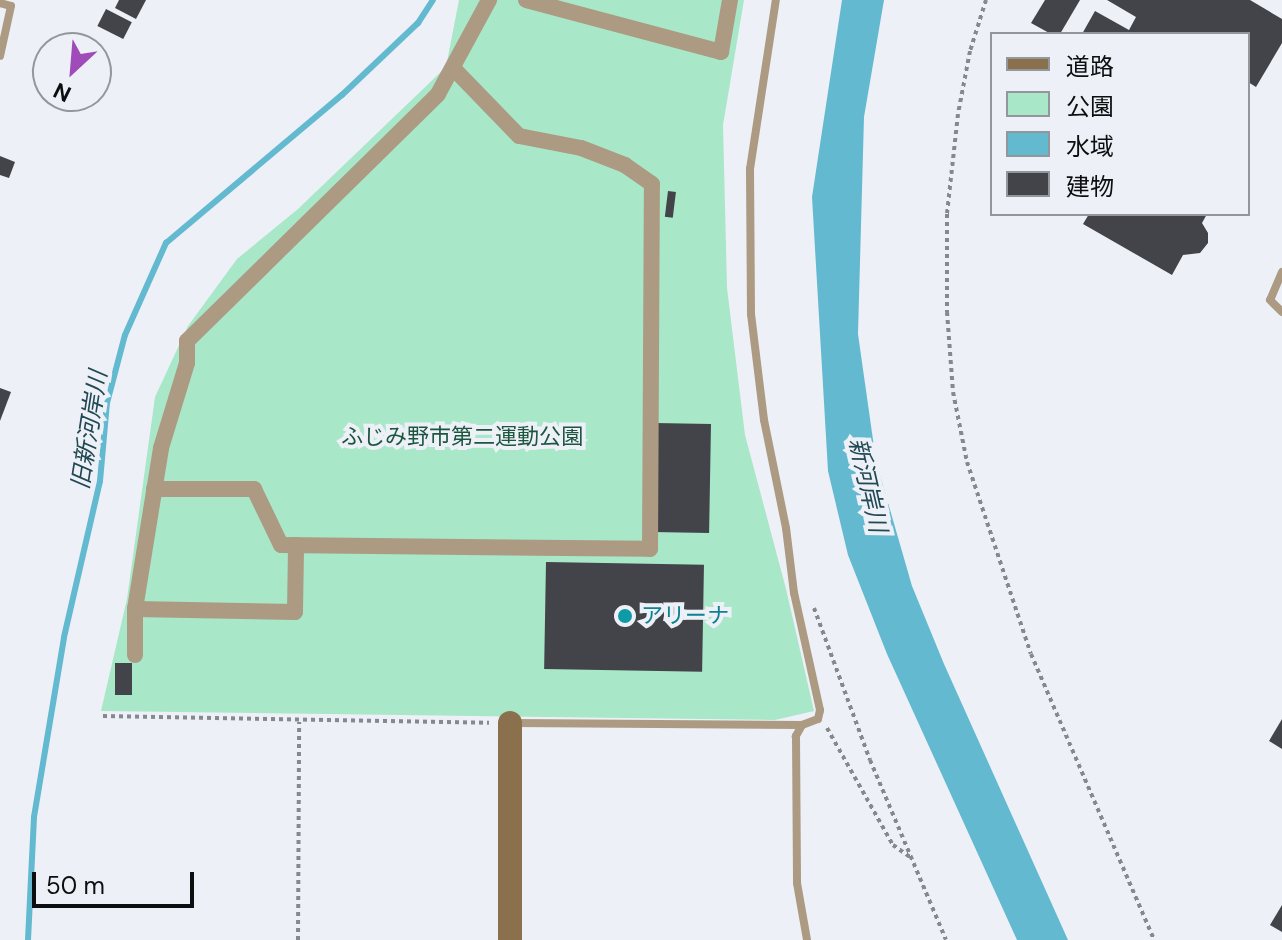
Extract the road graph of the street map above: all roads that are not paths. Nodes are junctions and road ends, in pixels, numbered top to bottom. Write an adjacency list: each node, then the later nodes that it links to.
1 (489, 0): 7 (street)
2 (526, 0): 3 (street)
3 (730, 0)
4 (776, 0): 15 (lane)
5 (0, 3): 6 (lane)
6 (0, 56)
7 (454, 69): 10 (street); 11 (street)
8 (1282, 272): 9 (lane)
9 (1282, 312)
10 (154, 489): 11 (street); 12 (street)
11 (296, 545): 12 (street)
12 (135, 609): 13 (street)
13 (135, 655)
14 (510, 723): 15 (lane); 16 (street)
15 (802, 725): 17 (lane)
16 (510, 940)
17 (807, 940)

